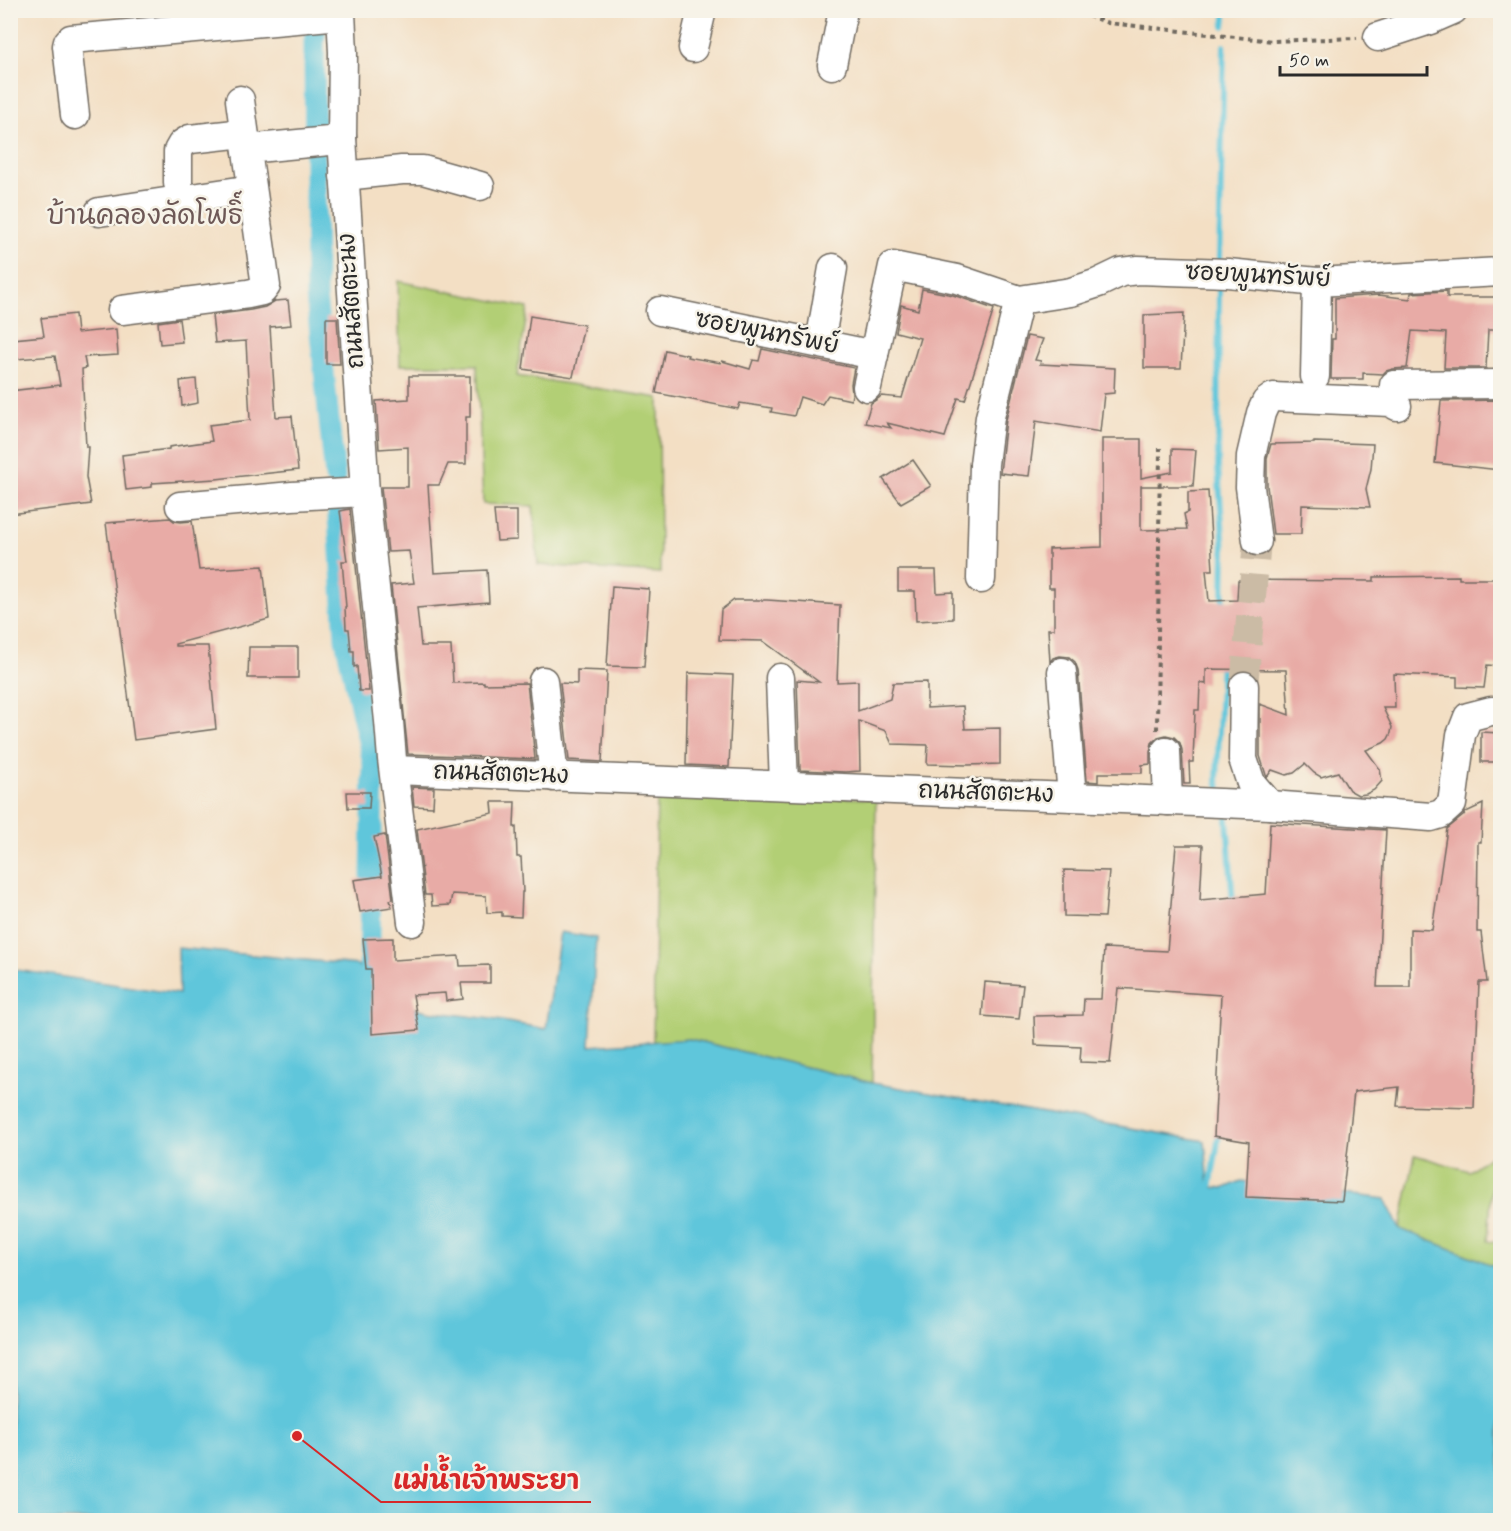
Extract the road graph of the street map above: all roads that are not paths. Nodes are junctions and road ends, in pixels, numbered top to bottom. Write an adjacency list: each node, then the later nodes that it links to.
1 (702, 10): 6 (street)
2 (843, 10): 7 (street)
3 (1453, 10): 5 (street)
4 (329, 14): 9 (street); 10 (street, ถนนสัตตะนง)
5 (1378, 37)
6 (693, 48)
7 (832, 65)
8 (240, 100): 11 (street)
9 (75, 115)
10 (324, 141): 11 (street); 12 (street, ถนนสัตตะนง)
11 (246, 142): 13 (street); 15 (street)
12 (344, 176): 14 (street); 28 (street, ถนนสัตตะนง)
13 (178, 183)
14 (480, 186)
15 (252, 189): 16 (street); 21 (street)
16 (99, 212)
17 (832, 268): 23 (street)
18 (1500, 272): 19 (street, ซอยพูนทรัพย์)
19 (1317, 282): 20 (street, ซอยพูนทรัพย์); 25 (street)
20 (1019, 300): 24 (street, ซอยพูนทรัพย์); 31 (street)
21 (122, 310)
22 (660, 311): 23 (street, ซอยพูนทรัพย์)
23 (820, 343): 24 (street, ซอยพูนทรัพย์)
24 (874, 355): 27 (street, ซอยพูนทรัพย์)
25 (1315, 376)
26 (1500, 384): 30 (street)
27 (867, 387)
28 (365, 492): 29 (street); 38 (street, ถนนสัตตะนง)
29 (180, 506)
30 (1257, 541)
31 (981, 579)
32 (1062, 672): 41 (street)
33 (780, 678): 40 (street)
34 (543, 681): 39 (street)
35 (1244, 686): 43 (street)
36 (1500, 711): 43 (street, ถนนสัตตะนง)
37 (1162, 740): 42 (street)
38 (394, 770): 39 (street, ถนนสัตตะนง); 44 (street, ถนนสัตตะนง)
39 (554, 777): 40 (street, ถนนสัตตะนง)
40 (784, 785): 41 (street, ถนนสัตตะนง)
41 (1072, 797): 42 (street, ถนนสัตตะนง)
42 (1168, 801): 43 (street, ถนนสัตตะนง)
43 (1270, 805)
44 (412, 922)

